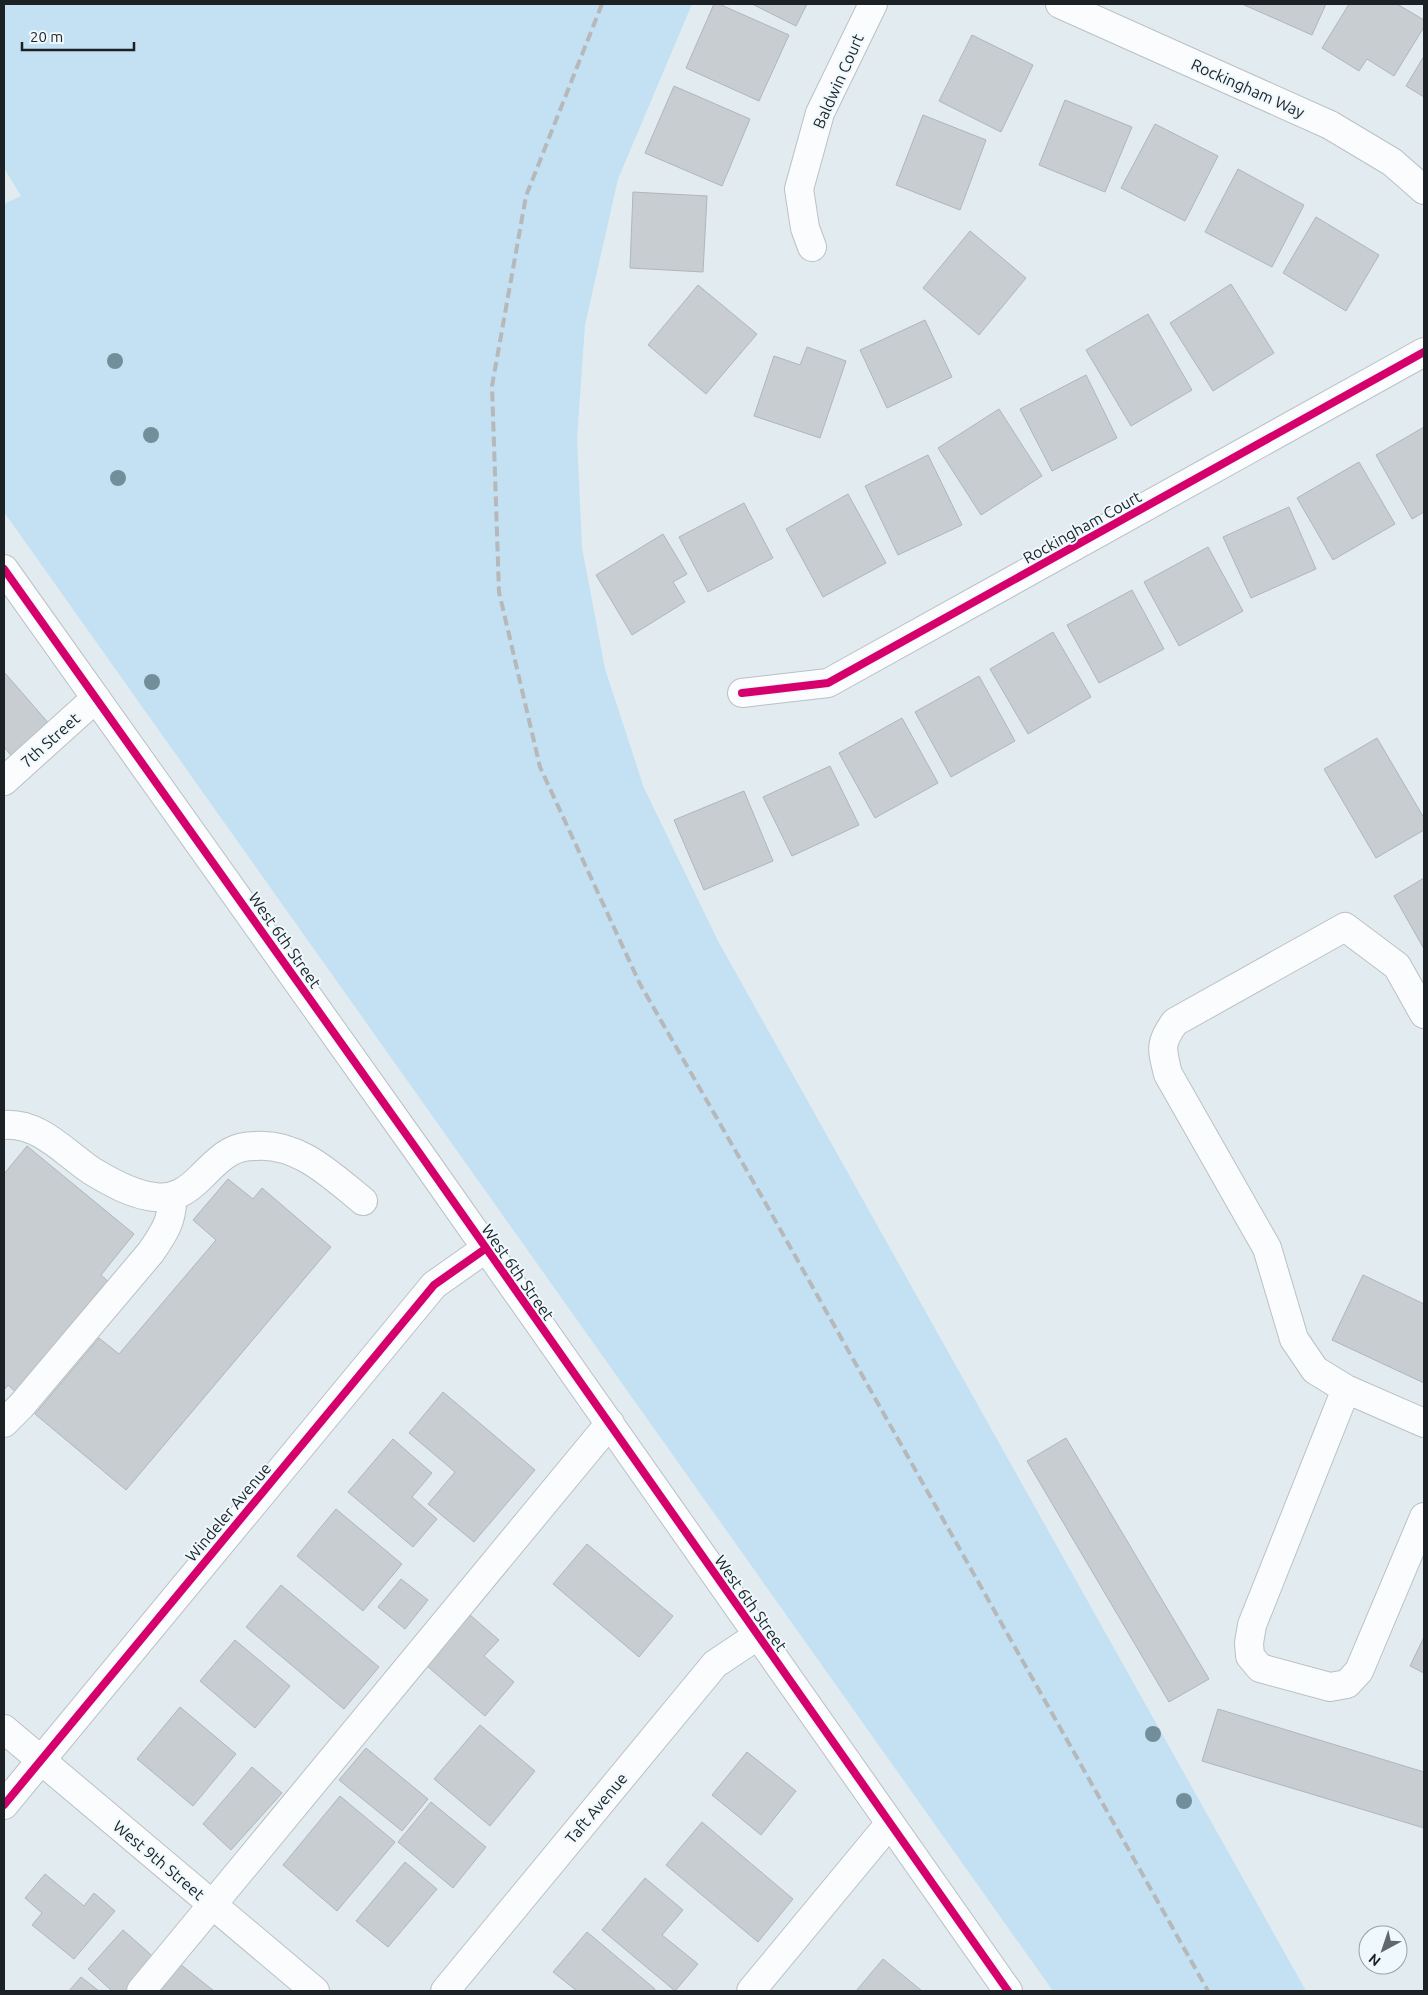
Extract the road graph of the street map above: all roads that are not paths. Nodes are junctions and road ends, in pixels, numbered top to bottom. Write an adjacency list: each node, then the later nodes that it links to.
1 (873, 4): 4 (street, Baldwin Court)
2 (1060, 4): 3 (street, Rockingham Way)
3 (1424, 190)
4 (812, 247)
5 (1424, 352): 7 (street, Rockingham Court)
6 (4, 569): 8 (street, West 6th Street)
7 (742, 693)
8 (96, 698): 9 (street, 7th Street); 14 (street, West 6th Street)
9 (4, 781)
10 (1424, 1014): 15 (street)
11 (4, 1125): 12 (street)
12 (172, 1197): 13 (street); 16 (street)
13 (363, 1202)
14 (484, 1249): 17 (street, West 6th Street); 22 (street, Windeler Avenue)
15 (1346, 1389): 18 (street); 19 (street)
16 (4, 1423)
17 (610, 1423): 20 (street, West 6th Street); 25 (street)
18 (1424, 1424)
19 (1424, 1517)
20 (757, 1636): 24 (street, West 6th Street); 28 (street, Taft Avenue)
21 (4, 1729): 22 (street, West 9th Street)
22 (41, 1760): 23 (street, Windeler Avenue); 25 (street, West 9th Street)
23 (4, 1805)
24 (890, 1823): 29 (street); 30 (street, West 6th Street)
25 (213, 1905): 26 (street); 27 (street, West 9th Street)
26 (141, 1991)
27 (315, 1991)
28 (444, 1991)
29 (751, 1991)
30 (1008, 1991)

